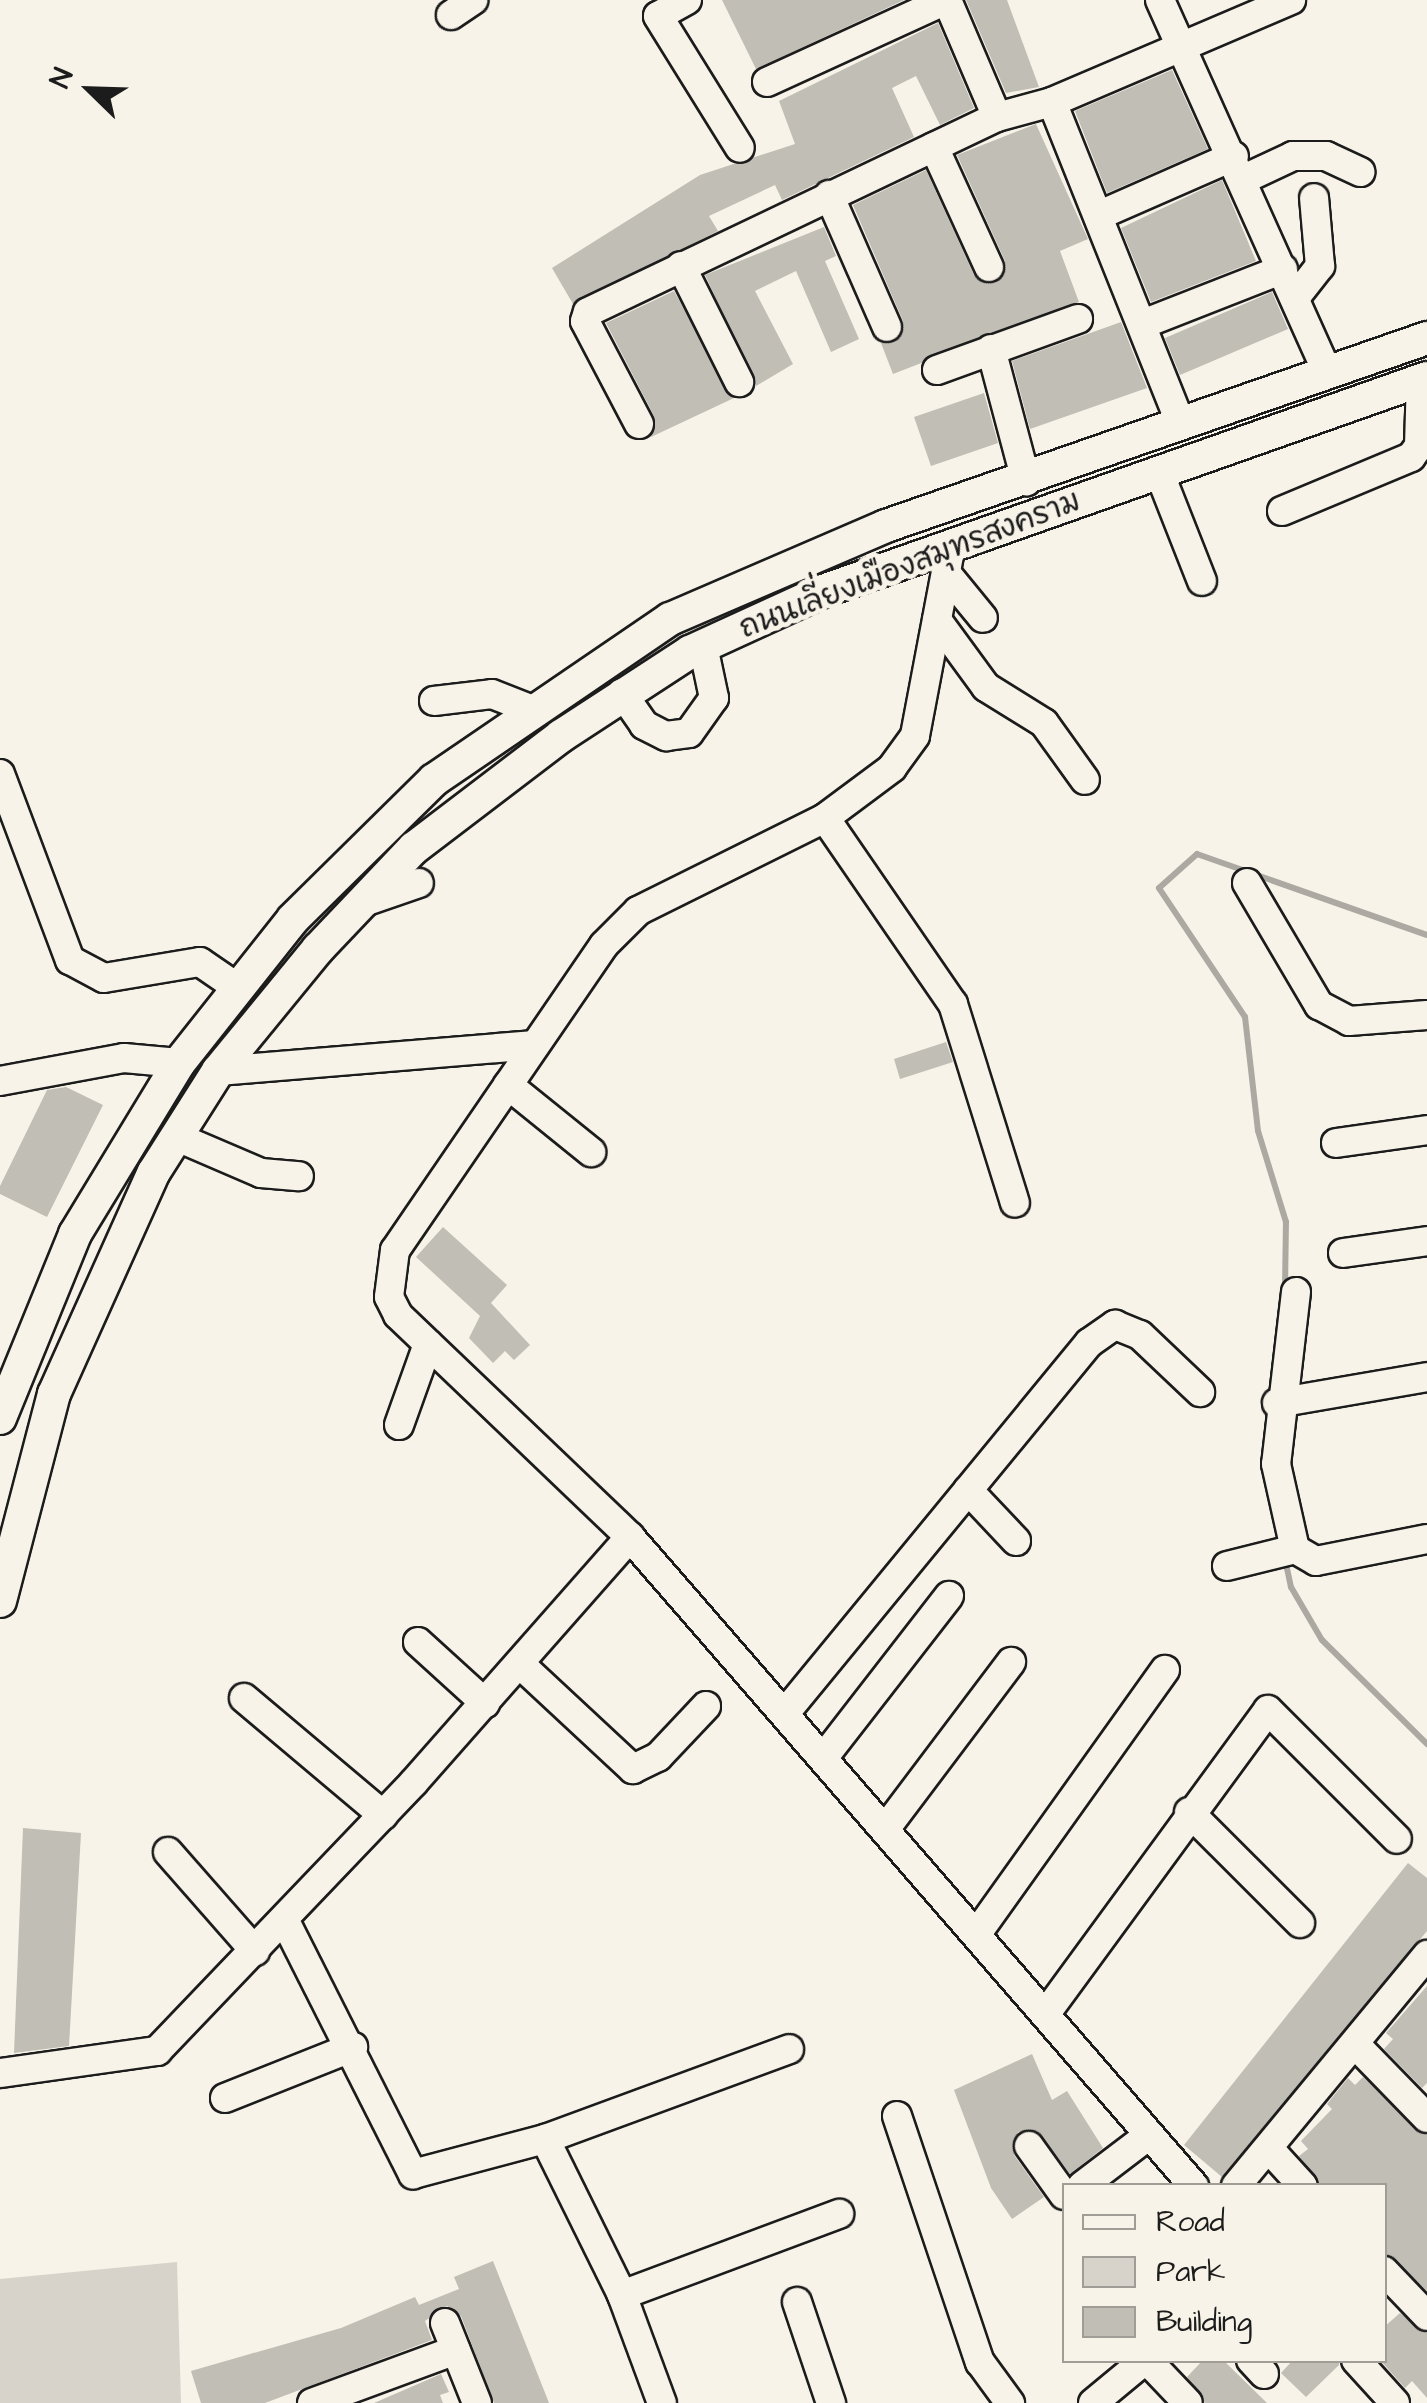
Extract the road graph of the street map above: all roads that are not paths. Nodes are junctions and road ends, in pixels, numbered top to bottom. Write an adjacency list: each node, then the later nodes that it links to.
1 (687, 0): 10 (street)
2 (946, 0): 6 (street); 8 (street)
3 (1160, 0): 5 (street)
4 (1291, 0): 5 (street)
5 (1184, 48): 7 (street); 11 (street)
6 (767, 82)
7 (1052, 102): 8 (street); 30 (street)
8 (997, 117): 9 (street)
9 (934, 147): 13 (street); 17 (street)
10 (740, 148)
11 (1239, 168): 12 (street); 15 (street); 18 (street)
12 (1360, 172)
13 (829, 195): 16 (street); 22 (street)
14 (1314, 198): 19 (street)
15 (1102, 214)
16 (681, 266): 28 (street); 29 (street)
17 (989, 268)
18 (1283, 269): 19 (street); 21 (street)
19 (1296, 298): 26 (street)
20 (1078, 319): 24 (street)
21 (1148, 322)
22 (887, 328)
23 (1427, 338): 26 (main road, ถนนเลี่ยงเมืองสมุทรสงคราม)
24 (991, 349): 25 (street); 32 (street)
25 (937, 370)
26 (1328, 374): 30 (main road, ถนนเลี่ยงเมืองสมุทรสงคราม)
27 (1424, 379): 31 (main road, ถนนเลี่ยงเมืองสมุทรสงคราม); 33 (street)
28 (740, 382)
29 (639, 424)
30 (1181, 424): 32 (main road, ถนนเลี่ยงเมืองสมุทรสงคราม)
31 (1159, 472): 34 (main road, ถนนเลี่ยงเมืองสมุทรสงคราม); 35 (street)
32 (1026, 480): 41 (main road, ถนนเลี่ยงเมืองสมุทรสงคราม)
33 (1282, 511)
34 (948, 559): 36 (street); 37 (street); 38 (main road, ถนนเลี่ยงเมืองสมุทรสงคราม)
35 (1202, 581)
36 (982, 618)
37 (937, 620): 43 (street); 45 (street)
38 (703, 646): 39 (main road, ถนนเลี่ยงเมืองสมุทรสงคราม); 39 (street)
39 (622, 694): 48 (main road, ถนนเลี่ยงเมืองสมุทรสงคราม)
40 (434, 701): 41 (street)
41 (530, 710): 49 (main road, ถนนเลี่ยงเมืองสมุทรสงคราม)
42 (0, 774): 44 (street)
43 (1085, 780)
44 (8, 818): 49 (street)
45 (825, 818): 51 (street); 61 (street)
46 (418, 883): 48 (street)
47 (1247, 883): 50 (street)
48 (364, 902): 53 (main road, ถนนเลี่ยงเมืองสมุทรสงคราม)
49 (235, 986): 52 (main road, ถนนเลี่ยงเมืองสมุทรสงคราม)
50 (1427, 1015)
51 (535, 1045): 53 (street); 55 (street)
52 (179, 1064): 54 (street); 69 (main road, ถนนเลี่ยงเมืองสมุทรสงคราม)
53 (218, 1071): 57 (main road, ถนนเลี่ยงเมืองสมุทรสงคราม)
54 (0, 1080)
55 (508, 1085): 59 (street); 65 (street)
56 (1427, 1130): 58 (street)
57 (176, 1137): 60 (street); 78 (main road, ถนนเลี่ยงเมืองสมุทรสงคราม)
58 (1336, 1143)
59 (591, 1152)
60 (298, 1176)
61 (1014, 1203)
62 (1427, 1241): 63 (street)
63 (1343, 1253)
64 (1296, 1292): 68 (street)
65 (428, 1344): 70 (street); 72 (street)
66 (1427, 1378): 68 (street)
67 (1200, 1392): 71 (street)
68 (1278, 1403): 75 (street)
69 (0, 1418)
70 (399, 1425)
71 (968, 1490): 74 (street); 86 (street)
72 (630, 1537): 81 (street); 86 (street)
73 (1427, 1539): 75 (street)
74 (1016, 1541)
75 (1286, 1550): 76 (street)
76 (1226, 1566)
77 (950, 1596): 87 (street)
78 (0, 1601)
79 (418, 1642): 84 (street)
80 (1011, 1662): 90 (street)
81 (521, 1666): 84 (street); 85 (street)
82 (1165, 1670): 95 (street)
83 (244, 1698): 89 (street)
84 (486, 1703): 89 (street)
85 (706, 1706)
86 (785, 1714): 87 (street)
87 (824, 1758): 90 (street)
88 (1189, 1812): 91 (street); 94 (street); 98 (street)
89 (383, 1815): 93 (street)
90 (886, 1828): 95 (street)
91 (1397, 1839)
92 (168, 1852): 96 (street)
93 (285, 1921): 96 (street); 100 (street)
94 (1300, 1923)
95 (978, 1932): 98 (street)
96 (255, 1951): 102 (street)
97 (1427, 1954): 99 (street)
98 (1047, 2012): 106 (street)
99 (1355, 2044): 105 (street); 109 (street)
100 (353, 2047): 103 (street); 107 (street)
101 (789, 2049): 107 (street)
102 (0, 2073)
103 (225, 2098)
104 (897, 2116): 129 (street)
105 (1427, 2118)
106 (1148, 2135): 110 (street); 111 (street)
107 (544, 2139): 117 (street)
108 (1029, 2146): 114 (street)
109 (1271, 2151): 112 (street); 113 (street)
110 (1086, 2183)
111 (1191, 2183)
112 (1239, 2183)
113 (1301, 2183)
114 (1062, 2192)
115 (839, 2214): 117 (street)
116 (1387, 2274): 119 (street)
117 (622, 2295): 127 (street)
118 (797, 2302): 128 (street)
119 (1427, 2316)
120 (446, 2324): 121 (street)
121 (456, 2350): 125 (street); 126 (street)
122 (1142, 2363): 130 (street)
123 (1149, 2363): 131 (street)
124 (1359, 2363): 132 (street)
125 (312, 2403)
126 (477, 2403)
127 (662, 2403)
128 (832, 2403)
129 (1010, 2403)
130 (1093, 2403)
131 (1188, 2403)
132 (1396, 2403)

